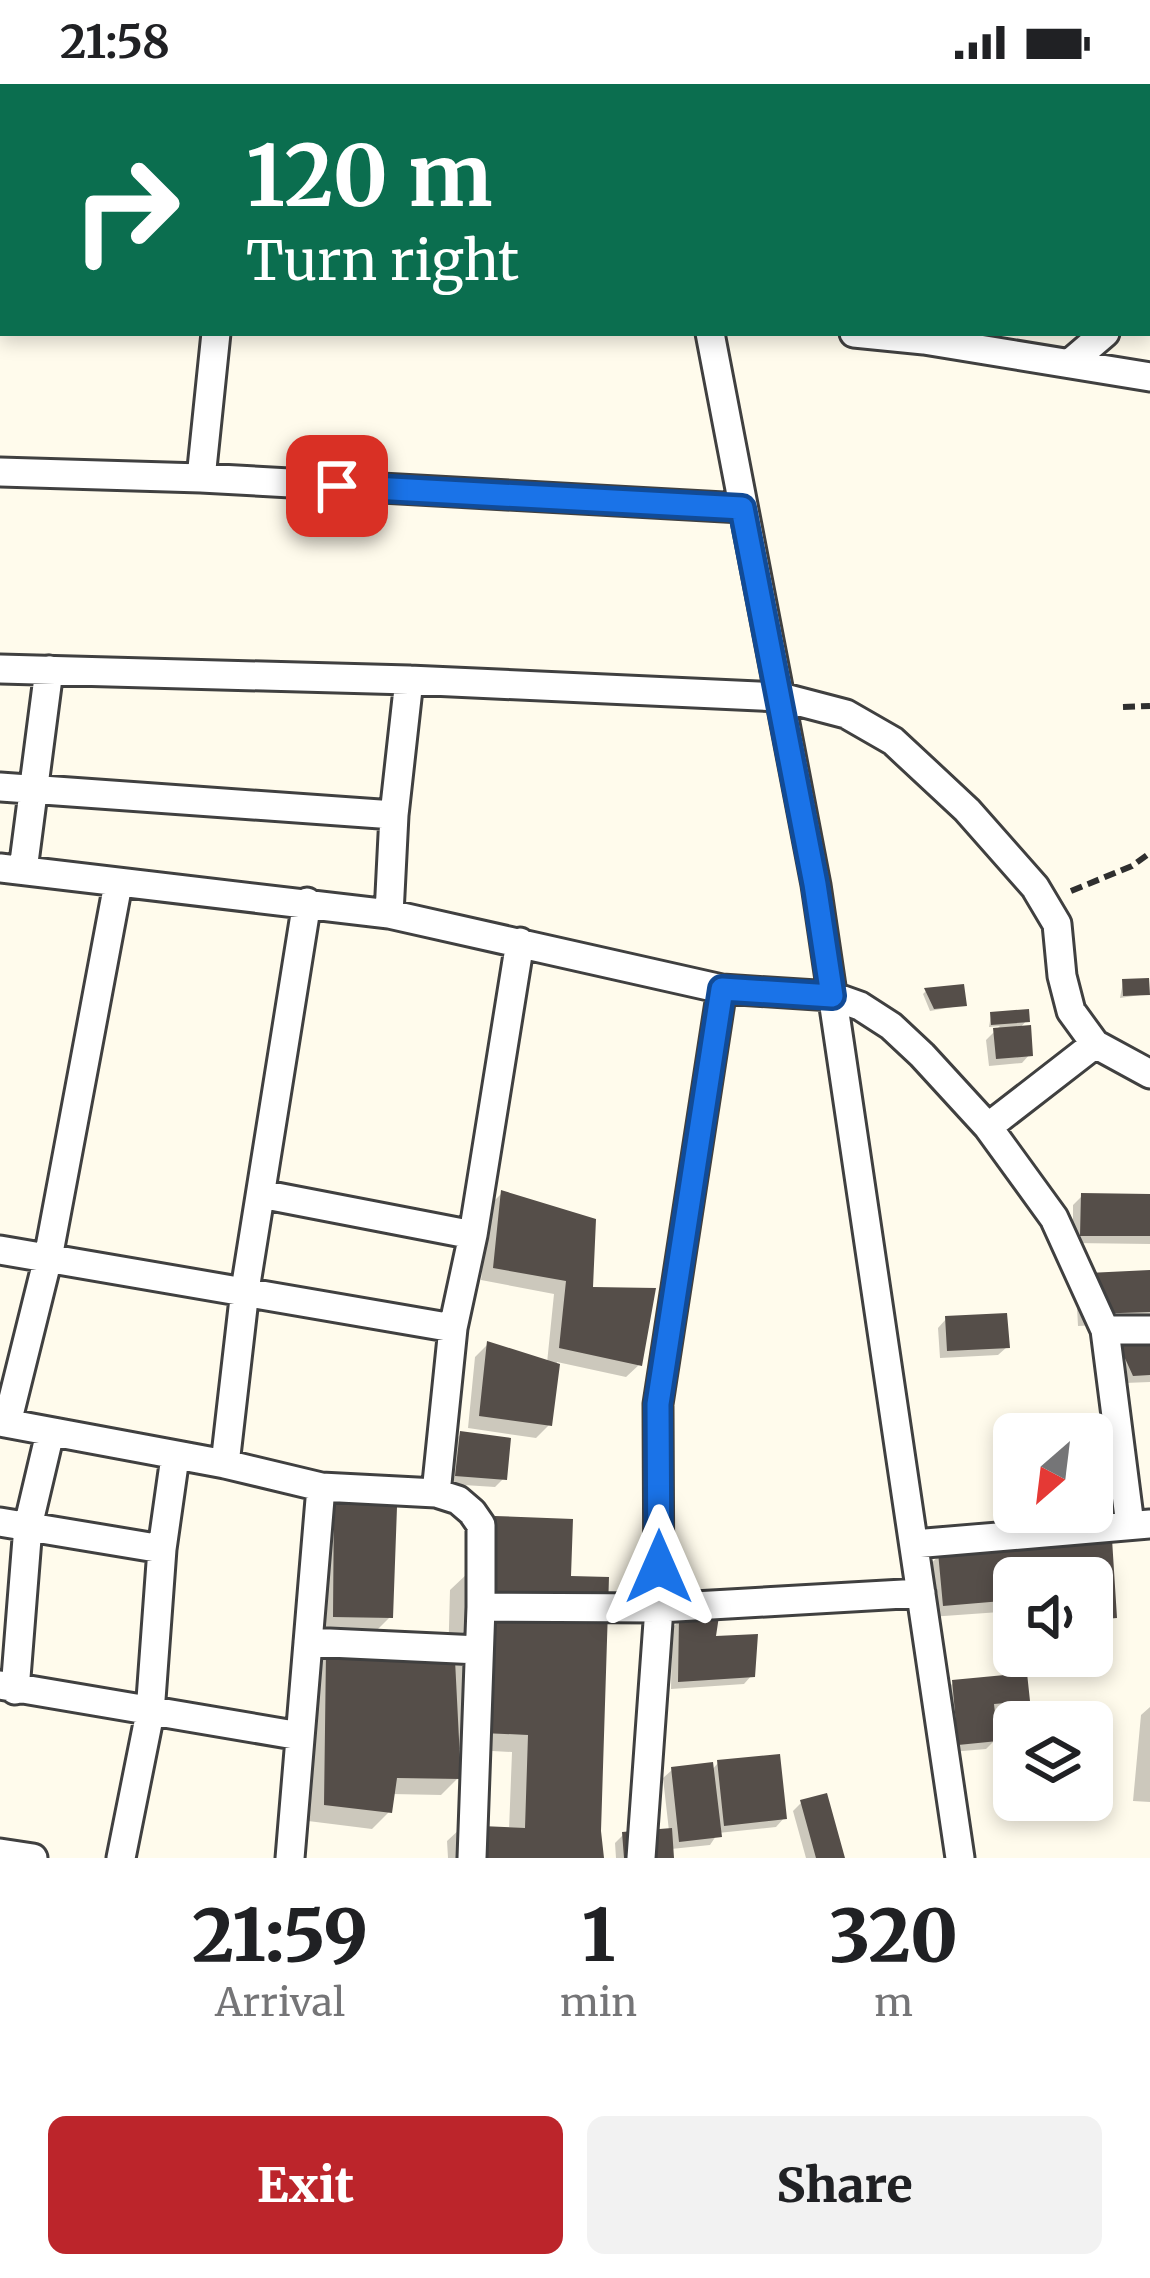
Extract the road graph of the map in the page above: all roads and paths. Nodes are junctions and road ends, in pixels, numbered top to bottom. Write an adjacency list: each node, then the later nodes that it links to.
1 (216, 336): 8 (street)
2 (711, 336): 9 (street)
3 (884, 336): 5 (street)
4 (1102, 336): 5 (street)
5 (1070, 363): 6 (street)
6 (1150, 377)
7 (0, 472): 8 (street)
8 (202, 478): 9 (street)
9 (742, 508): 13 (street)
10 (0, 669): 11 (street)
11 (49, 670): 12 (street); 17 (street)
12 (409, 680): 13 (street); 18 (street)
13 (781, 697): 22 (street); 27 (street)
14 (1150, 706): 15 (path)
15 (1124, 707)
16 (0, 787): 17 (street)
17 (34, 790): 18 (street); 20 (street)
18 (394, 815): 24 (street)
19 (1150, 853): 22 (path)
20 (12, 869): 21 (street)
21 (118, 884): 23 (street); 34 (street)
22 (1045, 901): 28 (street)
23 (307, 902): 24 (street); 31 (street)
24 (389, 914): 25 (street)
25 (520, 942): 26 (street); 32 (street)
26 (722, 989): 27 (street); 51 (street)
27 (832, 996): 30 (street); 47 (street)
28 (1095, 1043): 29 (street); 30 (street)
29 (1150, 1074)
30 (988, 1127): 37 (street)
31 (260, 1194): 32 (street); 35 (street)
32 (472, 1234): 36 (street)
33 (0, 1250): 34 (street)
34 (48, 1258): 35 (street); 39 (street)
35 (245, 1290): 36 (street); 42 (street)
36 (453, 1328): 44 (street)
37 (1106, 1330): 38 (street); 46 (street)
38 (1150, 1330)
39 (4, 1423): 40 (street)
40 (50, 1433): 41 (street); 45 (street)
41 (175, 1457): 42 (street); 48 (street)
42 (224, 1464): 43 (street)
43 (321, 1487): 44 (street); 52 (street)
44 (436, 1493): 50 (street)
45 (14, 1524): 48 (street); 54 (street)
46 (1140, 1525): 47 (street)
47 (914, 1544): 49 (street)
48 (162, 1549): 55 (street)
49 (921, 1593): 51 (street); 63 (street)
50 (481, 1607): 51 (street); 53 (street)
51 (659, 1608): 62 (street)
52 (308, 1642): 53 (street); 56 (street)
53 (479, 1650): 61 (street)
54 (8, 1687): 55 (street)
55 (150, 1713): 56 (street); 59 (street)
56 (300, 1736): 60 (street)
57 (0, 1853): 58 (street)
58 (33, 1858)
59 (121, 1858)
60 (290, 1858)
61 (472, 1858)
62 (641, 1858)
63 (960, 1858)

